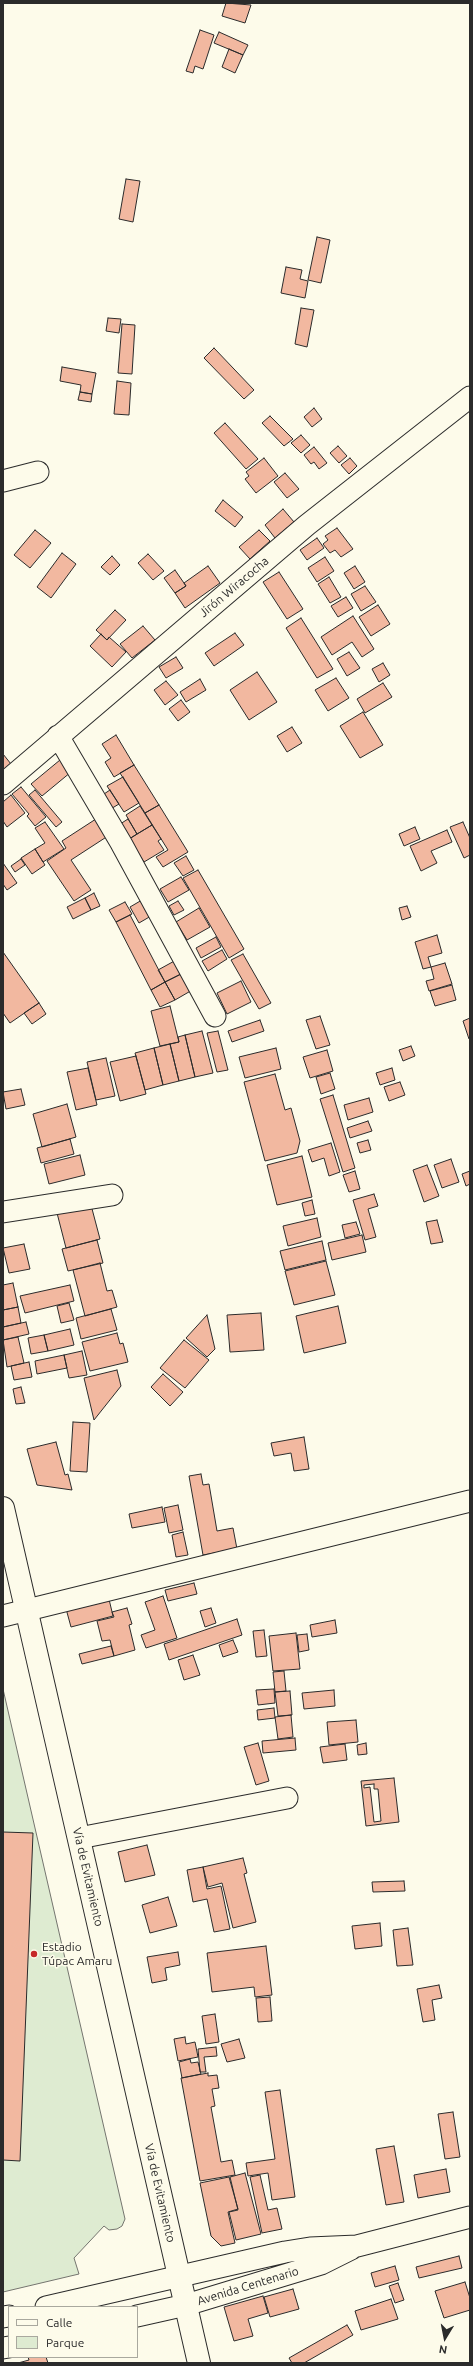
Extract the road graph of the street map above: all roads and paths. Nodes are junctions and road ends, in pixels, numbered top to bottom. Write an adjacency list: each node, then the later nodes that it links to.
1 (470, 397): 4 (street, Jirón Wiracocha)
2 (38, 472): 3 (street)
3 (3, 481)
4 (58, 736): 5 (street, Jirón Wiracocha); 6 (street)
5 (3, 784)
6 (215, 1016)
7 (112, 1196): 8 (street)
8 (3, 1212)
9 (470, 1501): 11 (street)
10 (3, 1508): 11 (highway, Vía de Evitamiento)
11 (27, 1610): 12 (street); 14 (highway, Vía de Evitamiento)
12 (3, 1616)
13 (287, 1798): 14 (street)
14 (79, 1838): 17 (highway, Vía de Evitamiento)
15 (470, 2217): 16 (street)
16 (356, 2246): 17 (street); 18 (street, Avenida Centenario)
17 (180, 2276): 18 (highway, Vía de Evitamiento); 19 (street)
18 (186, 2305): 20 (street, Avenida Centenario); 21 (highway, Vía de Evitamiento)
19 (50, 2306)
20 (138, 2316)
21 (199, 2363)

